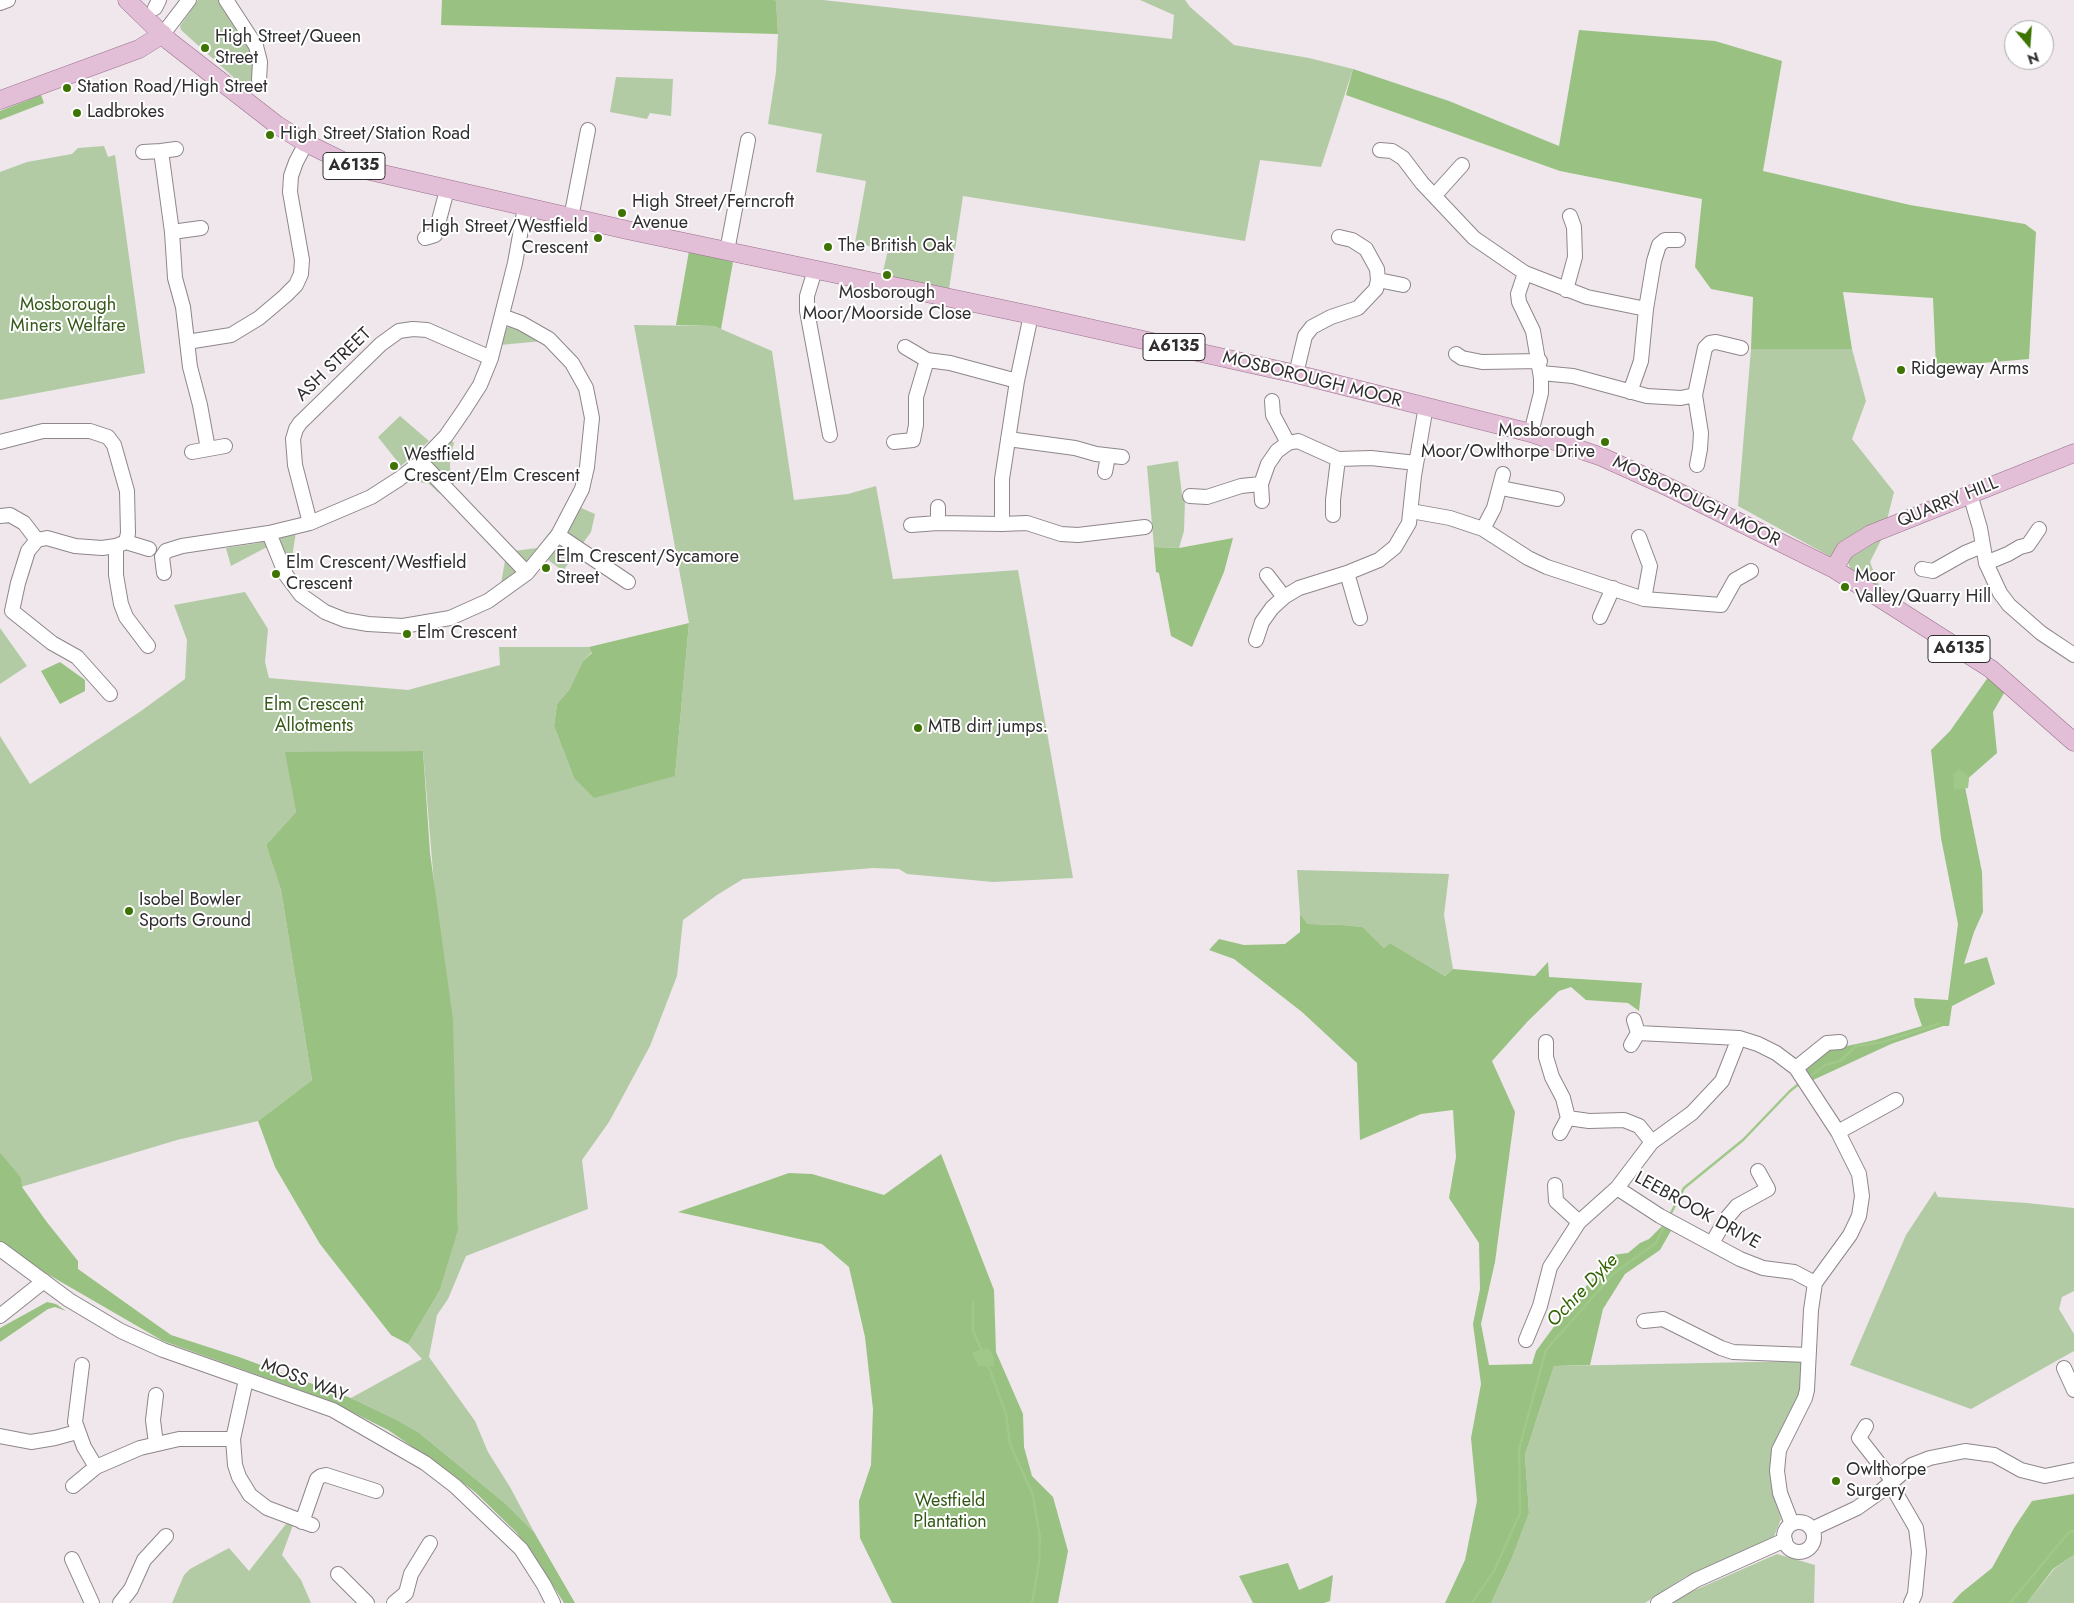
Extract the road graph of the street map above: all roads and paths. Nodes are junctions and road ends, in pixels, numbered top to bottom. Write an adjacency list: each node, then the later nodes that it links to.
1 (8, 0): 5 (street)
2 (127, 0): 6 (main road, A6135)
3 (189, 0): 6 (street)
4 (226, 0): 7 (street)
5 (0, 3)
6 (163, 34): 8 (main road); 11 (main road, MOSBOROUGH MOOR / A6135)
7 (259, 80)
8 (0, 100)
9 (588, 130): 21 (street)
10 (748, 140): 27 (street)
11 (306, 144): 17 (main road, MOSBOROUGH MOOR / A6135); 36 (street)
12 (176, 148): 14 (street)
13 (1380, 150): 18 (street)
14 (161, 151): 15 (street); 23 (street)
15 (143, 152)
16 (1462, 165): 18 (street)
17 (447, 190): 19 (main road, MOSBOROUGH MOOR / A6135); 25 (street)
18 (1435, 195): 29 (street)
19 (525, 207): 21 (main road, MOSBOROUGH MOOR / A6135); 35 (street)
20 (1570, 216): 32 (street)
21 (571, 218): 27 (main road, MOSBOROUGH MOOR / A6135)
22 (201, 228): 23 (street)
23 (172, 232): 36 (street)
24 (1339, 237): 30 (street)
25 (425, 238)
26 (1678, 240): 33 (street)
27 (727, 251): 28 (main road, MOSBOROUGH MOOR / A6135)
28 (815, 270): 34 (main road, MOSBOROUGH MOOR / A6135); 50 (street)
29 (1525, 273): 32 (street); 42 (street)
30 (1378, 280): 31 (street); 43 (street)
31 (1403, 285)
32 (1566, 290): 33 (street)
33 (1646, 309): 45 (street)
34 (1031, 315): 43 (main road, MOSBOROUGH MOOR / A6135); 44 (street)
35 (502, 316): 40 (street); 81 (street)
36 (187, 342): 56 (street)
37 (905, 347): 41 (street)
38 (1741, 348): 46 (street)
39 (1456, 354): 42 (street)
40 (491, 358): 60 (street); 73 (street, ASH STREET)
41 (927, 360): 44 (street); 53 (street)
42 (1540, 367): 45 (street); 49 (street)
43 (1296, 374): 48 (main road, MOSBOROUGH MOOR / A6135)
44 (1017, 381): 51 (street)
45 (1630, 392): 46 (street)
46 (1695, 396): 62 (street)
47 (1272, 401): 54 (street)
48 (1426, 406): 49 (main road, MOSBOROUGH MOOR / A6135); 61 (street)
49 (1530, 433): 88 (main road, MOSBOROUGH MOOR / A6135)
50 (830, 435)
51 (1008, 439): 63 (street); 75 (street)
52 (0, 442): 84 (street)
53 (894, 442)
54 (1288, 443): 59 (street); 64 (street)
55 (225, 446): 56 (street)
56 (208, 450): 57 (street)
57 (192, 452)
58 (2074, 453): 65 (main road, QUARRY HILL)
59 (1338, 458): 61 (street); 71 (street)
60 (421, 462): 73 (street); 92 (street)
61 (1416, 463): 70 (street)
62 (1697, 465)
63 (1105, 472)
64 (1261, 484): 66 (street); 68 (street)
65 (1970, 494): 85 (street); 88 (main road, QUARRY HILL)
66 (1190, 496)
67 (1556, 499): 78 (street)
68 (1262, 501)
69 (938, 507): 74 (street)
70 (1411, 511): 78 (street); 93 (street)
71 (1333, 515)
72 (0, 516): 83 (street)
73 (310, 523): 80 (street)
74 (938, 523): 75 (street); 76 (street)
75 (1002, 524): 77 (street)
76 (911, 525)
77 (1145, 527)
78 (1483, 529): 96 (street)
79 (2039, 529): 87 (street)
80 (269, 533): 86 (street); 92 (street)
81 (558, 535): 92 (street); 95 (street)
82 (1640, 537): 98 (street)
83 (37, 540): 84 (street); 104 (street)
84 (121, 544): 86 (street); 102 (street)
85 (1982, 546): 87 (street); 89 (street)
86 (156, 552): 91 (street)
87 (1986, 563): 103 (street)
88 (1834, 569): 105 (main road, A6135)
89 (1922, 569)
90 (1751, 571): 98 (street)
91 (164, 573)
92 (527, 573)
93 (1347, 573): 97 (street); 100 (street)
94 (1267, 575): 97 (street)
95 (628, 582)
96 (1613, 588): 98 (street); 99 (street)
97 (1284, 597): 101 (street)
98 (1644, 599)
99 (1600, 617)
100 (1360, 618)
101 (1256, 640)
102 (148, 646)
103 (2074, 655)
104 (110, 694)
105 (2074, 742)
106 (1634, 1033): 107 (street)
107 (1738, 1038): 110 (street); 115 (street)
108 (1546, 1042): 112 (street)
109 (1840, 1042): 110 (street)
110 (1797, 1070): 113 (street)
111 (1896, 1100): 113 (street)
112 (1568, 1118): 114 (street); 115 (street)
113 (1838, 1132): 123 (street)
114 (1560, 1134)
115 (1652, 1142): 118 (street)
116 (1758, 1171): 120 (street)
117 (1555, 1185): 119 (street)
118 (1617, 1188): 119 (street); 120 (street, LEEBROOK DRIVE)
119 (1579, 1222): 126 (street)
120 (1712, 1243): 123 (street, LEEBROOK DRIVE)
121 (0, 1249): 122 (street, MOSS WAY)
122 (44, 1281): 124 (street); 130 (street, MOSS WAY)
123 (1815, 1283): 127 (street)
124 (0, 1316)
125 (1644, 1321): 127 (street)
126 (1526, 1340)
127 (1808, 1355): 143 (street)
128 (82, 1365): 134 (street)
129 (2064, 1368): 131 (street)
130 (246, 1380): 136 (street); 154 (street, MOSS WAY)
131 (2074, 1390)
132 (156, 1395): 137 (street)
133 (1866, 1426): 140 (street)
134 (77, 1432): 135 (street); 138 (street)
135 (0, 1436)
136 (233, 1438): 137 (street); 142 (street)
137 (156, 1444): 138 (street)
138 (96, 1467): 141 (street)
139 (2074, 1470): 140 (street)
140 (1891, 1481): 144 (street); 156 (street)
141 (73, 1486)
142 (376, 1491)
143 (1792, 1524): 144 (street); 146 (street)
144 (1812, 1529): 146 (street)
145 (166, 1536): 151 (street)
146 (1785, 1540): 155 (street)
147 (430, 1544): 153 (street)
148 (72, 1560): 150 (street)
149 (338, 1574): 152 (street)
150 (92, 1603)
151 (120, 1603)
152 (366, 1603)
153 (394, 1603)
154 (553, 1603)
155 (1658, 1603)
156 (1911, 1603)

